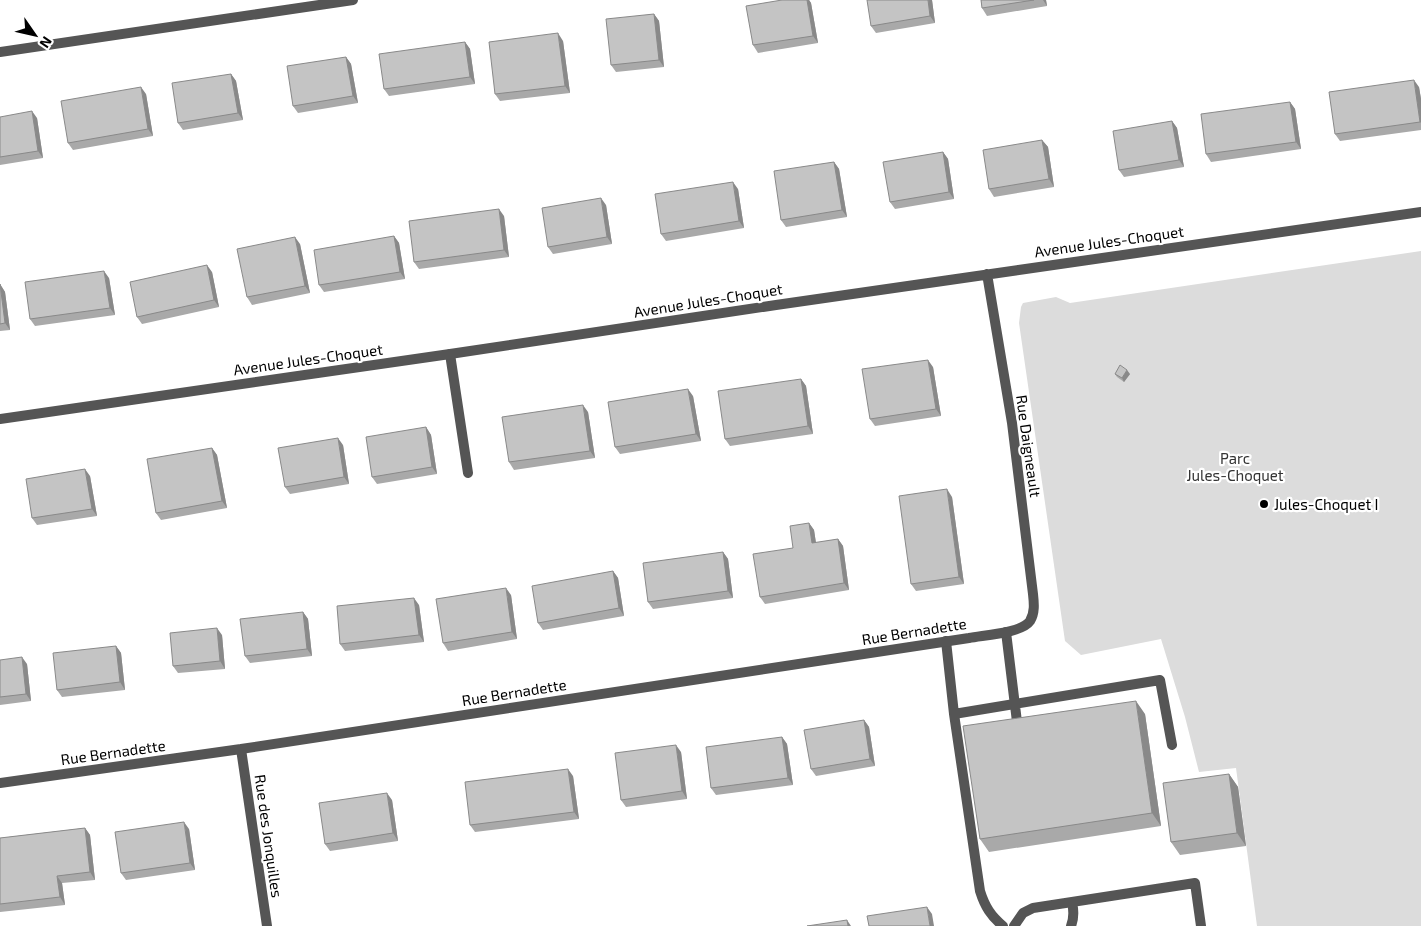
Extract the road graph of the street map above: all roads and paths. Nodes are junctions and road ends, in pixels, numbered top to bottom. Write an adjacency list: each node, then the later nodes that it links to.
1 (353, 0): 2 (street)
2 (0, 52)
3 (1421, 212): 4 (street, Avenue Jules-Choquet)
4 (987, 274): 5 (street, Avenue Jules-Choquet); 8 (street, Rue Daigneault)
5 (450, 354): 6 (street, Avenue Jules-Choquet); 7 (street)
6 (0, 419)
7 (468, 473)
8 (1029, 622): 9 (street, Rue Bernadette)
9 (1006, 632): 10 (street, Rue Bernadette); 11 (street)
10 (946, 641): 12 (street); 15 (street, Rue Bernadette)
11 (1016, 704): 12 (street); 13 (street); 14 (street)
12 (954, 714): 19 (street)
13 (1019, 732)
14 (1172, 745)
15 (241, 749): 16 (street, Rue Bernadette); 18 (street, Rue des Jonquilles)
16 (0, 783)
17 (1072, 903): 20 (street); 21 (street); 22 (street)
18 (267, 926)
19 (1003, 926)
20 (1014, 926)
21 (1071, 926)
22 (1201, 926)

